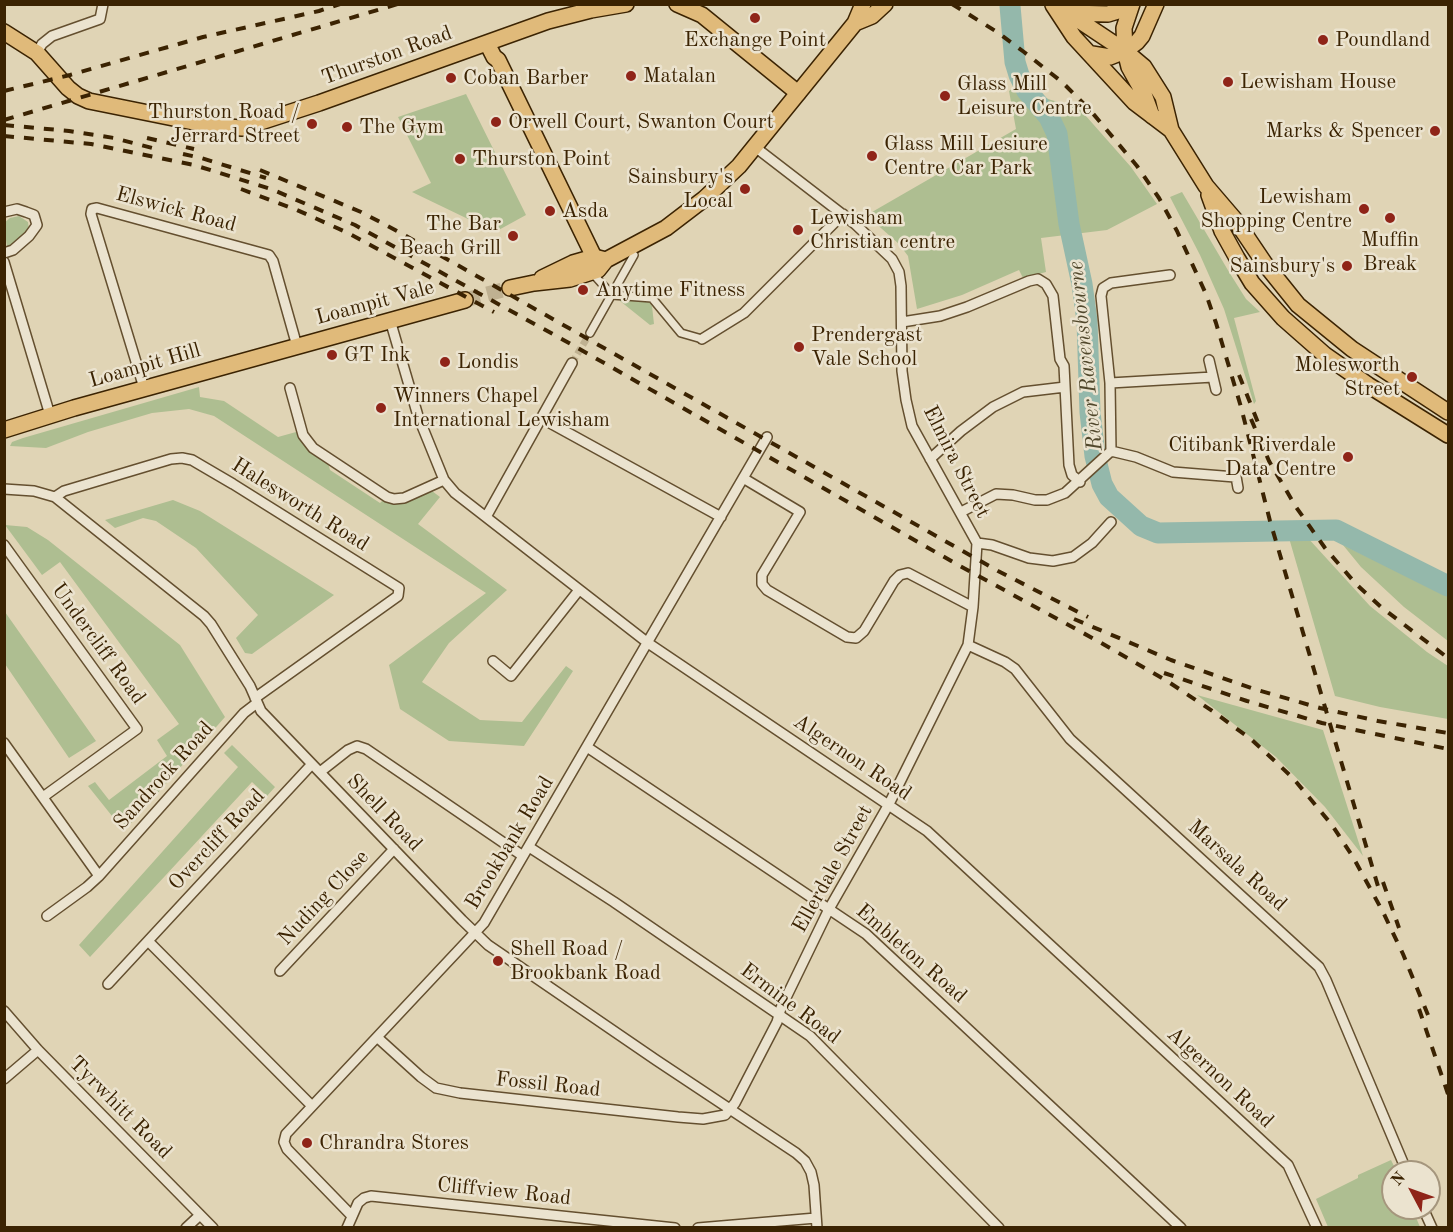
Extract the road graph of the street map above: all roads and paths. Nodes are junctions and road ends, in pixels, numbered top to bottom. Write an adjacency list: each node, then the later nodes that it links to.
1 (103, 4): 15 (street)
2 (626, 4): 12 (main road, Thurston Road)
3 (677, 4): 18 (main road)
4 (863, 4): 10 (main road)
5 (885, 4): 10 (main road)
6 (1156, 4): 14 (main road)
7 (1053, 5): 9 (main road); 16 (main road)
8 (1132, 6): 9 (main road); 14 (main road)
9 (1069, 13): 14 (main road)
10 (855, 23): 18 (main road)
11 (4, 32): 15 (main road, Thurston Road)
12 (503, 36): 13 (main road, Thurston Road); 17 (main road)
13 (486, 43): 15 (main road, Thurston Road); 17 (main road)
14 (1125, 51): 16 (main road); 19 (main road); 20 (main road)
15 (37, 53)
16 (1092, 54): 19 (main road)
17 (498, 60): 27 (main road)
18 (798, 93): 21 (main road)
19 (1152, 116): 20 (main road)
20 (1171, 130): 22 (main road)
21 (755, 147): 24 (street, Elmira Street); 27 (main road)
22 (1206, 186): 47 (main road); 51 (main road)
23 (4, 212): 25 (street)
24 (843, 214): 35 (street, Elmira Street); 37 (street)
25 (4, 252)
26 (634, 255): 32 (street)
27 (600, 258): 31 (main road)
28 (4, 262): 48 (street)
29 (1170, 275): 42 (street)
30 (595, 276): 32 (street)
31 (510, 288)
32 (612, 296): 36 (street); 37 (street)
33 (465, 300): 34 (main road, Loampit Vale)
34 (390, 321): 38 (main road, Loampit Vale); 58 (street, Algernon Road)
35 (902, 322): 43 (street); 54 (street, Elmira Street)
36 (590, 333)
37 (702, 339)
38 (297, 346): 44 (main road, Loampit Hill); 44 (street, Elswick Road)
39 (1209, 360): 41 (street)
40 (572, 363): 49 (street)
41 (1213, 377): 42 (street); 46 (street)
42 (1110, 383): 53 (street)
43 (1065, 387): 54 (street); 59 (street)
44 (144, 388): 48 (main road, Loampit Hill)
45 (290, 388): 58 (street)
46 (1216, 390)
47 (1449, 412)
48 (50, 415): 50 (main road, Loampit Hill)
49 (542, 418): 64 (street); 65 (street)
50 (4, 430)
51 (1449, 435)
52 (767, 437): 57 (street, Brookbank Road)
53 (1109, 453): 56 (street); 59 (street)
54 (930, 459): 63 (street, Elmira Street)
55 (1234, 465): 56 (street)
56 (1235, 477): 60 (street)
57 (743, 478): 65 (street, Brookbank Road); 70 (street)
58 (444, 480): 64 (street, Algernon Road)
59 (1080, 482): 63 (street)
60 (1238, 488)
61 (4, 489): 62 (street)
62 (55, 497): 74 (street, Shell Road); 74 (street, Halesworth Road)
63 (961, 512): 67 (street, Elmira Street)
64 (486, 517): 69 (street, Algernon Road)
65 (721, 517): 71 (street, Brookbank Road)
66 (1111, 522): 67 (street)
67 (977, 543): 70 (street, Elmira Street)
68 (4, 545): 79 (street, Undercliff Road)
69 (579, 590): 71 (street, Algernon Road); 73 (street)
70 (972, 607): 72 (street, Elmira Street)
71 (648, 643): 76 (street, Brookbank Road); 80 (street, Algernon Road)
72 (968, 645): 80 (street, Ellerdale Street); 98 (street, Marsala Road)
73 (493, 662)
74 (256, 700): 77 (street, Shell Road); 84 (street, Sandrock Road)
75 (4, 743): 79 (street)
76 (587, 747): 81 (street, Brookbank Road); 85 (street, Embleton Road)
77 (312, 764): 78 (street, Shell Road); 88 (street, Overcliff Road)
78 (320, 772): 82 (street, Shell Road); 83 (street)
79 (43, 797): 84 (street)
80 (889, 804): 85 (street, Ellerdale Street); 109 (street, Algernon Road)
81 (529, 847): 83 (street, Brookbank Road); 92 (street, Ermine Road)
82 (394, 849): 87 (street, Shell Road); 89 (street, Nuding Close)
83 (523, 856): 87 (street, Brookbank Road)
84 (99, 876): 86 (street, Sandrock Road)
85 (830, 909): 92 (street, Ellerdale Street); 108 (street, Embleton Road)
86 (47, 916)
87 (475, 933): 93 (street, Brookbank Road); 97 (street, Shell Road)
88 (148, 941): 90 (street, Overcliff Road); 96 (street)
89 (280, 971)
90 (108, 984)
91 (4, 1011): 94 (street, Tyrwhitt Road)
92 (778, 1015): 97 (street, Ellerdale Street); 107 (street, Ermine Road)
93 (378, 1038): 96 (street, Brookbank Road); 97 (street, Fossil Road)
94 (38, 1050): 95 (street); 99 (street, Tyrwhitt Road)
95 (4, 1079)
96 (312, 1106): 100 (street, Brookbank Road)
97 (731, 1110): 101 (street, Shell Road)
98 (1402, 1160)
99 (200, 1215): 102 (street); 103 (street, Tyrwhitt Road)
100 (352, 1216): 104 (street, Cliffview Road); 105 (street, Cliffview Road)
101 (816, 1223): 106 (street)
102 (186, 1227)
103 (213, 1227)
104 (346, 1227)
105 (675, 1227)
106 (699, 1227)
107 (999, 1227)
108 (1181, 1227)
109 (1317, 1227)

